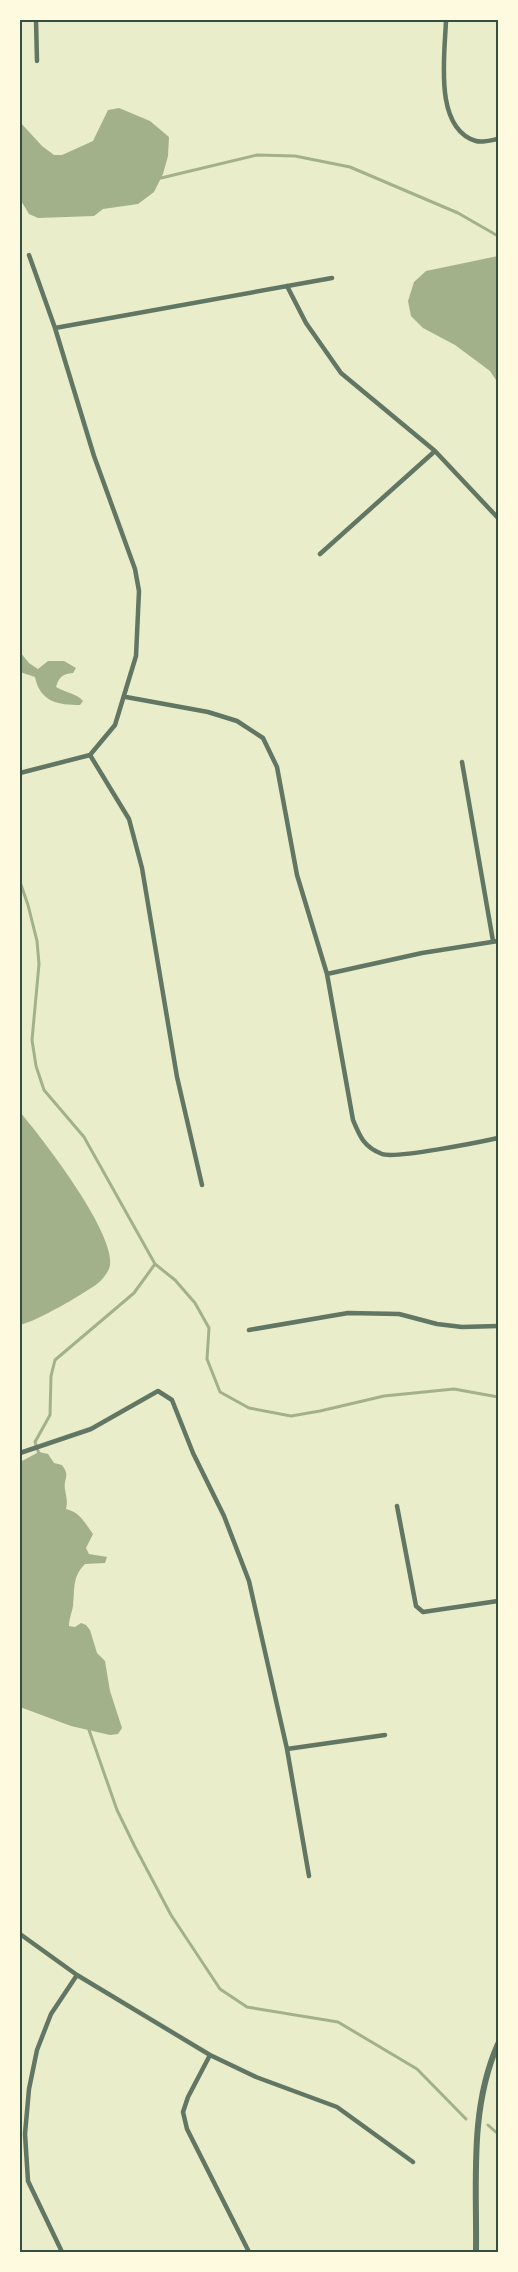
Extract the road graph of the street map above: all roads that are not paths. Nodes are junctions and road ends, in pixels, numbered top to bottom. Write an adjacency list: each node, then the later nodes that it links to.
1 (36, 20): 3 (street)
2 (446, 20): 4 (street)
3 (37, 61)
4 (498, 139)
5 (29, 255): 8 (street)
6 (332, 278): 7 (street)
7 (287, 286): 8 (street); 9 (street)
8 (55, 328): 12 (street)
9 (435, 451): 10 (street); 11 (street)
10 (498, 519)
11 (320, 554)
12 (126, 696): 13 (street); 17 (street)
13 (90, 755): 15 (street); 19 (street)
14 (462, 762): 16 (street)
15 (20, 773)
16 (496, 941): 17 (street)
17 (327, 975): 18 (street)
18 (498, 1138)
19 (202, 1185)
20 (498, 1326): 21 (street)
21 (249, 1330)
22 (20, 1453): 26 (street)
23 (397, 1506): 24 (street)
24 (498, 1601)
25 (386, 1735): 26 (street)
26 (287, 1749): 27 (street)
27 (309, 1876)
28 (20, 1934): 29 (street)
29 (77, 1975): 31 (street); 33 (street)
30 (498, 2044): 37 (street)
31 (210, 2055): 32 (street); 36 (street)
32 (413, 2162)
33 (28, 2181): 34 (street); 35 (street)
34 (20, 2183)
35 (62, 2253)
36 (249, 2253)
37 (476, 2253)

